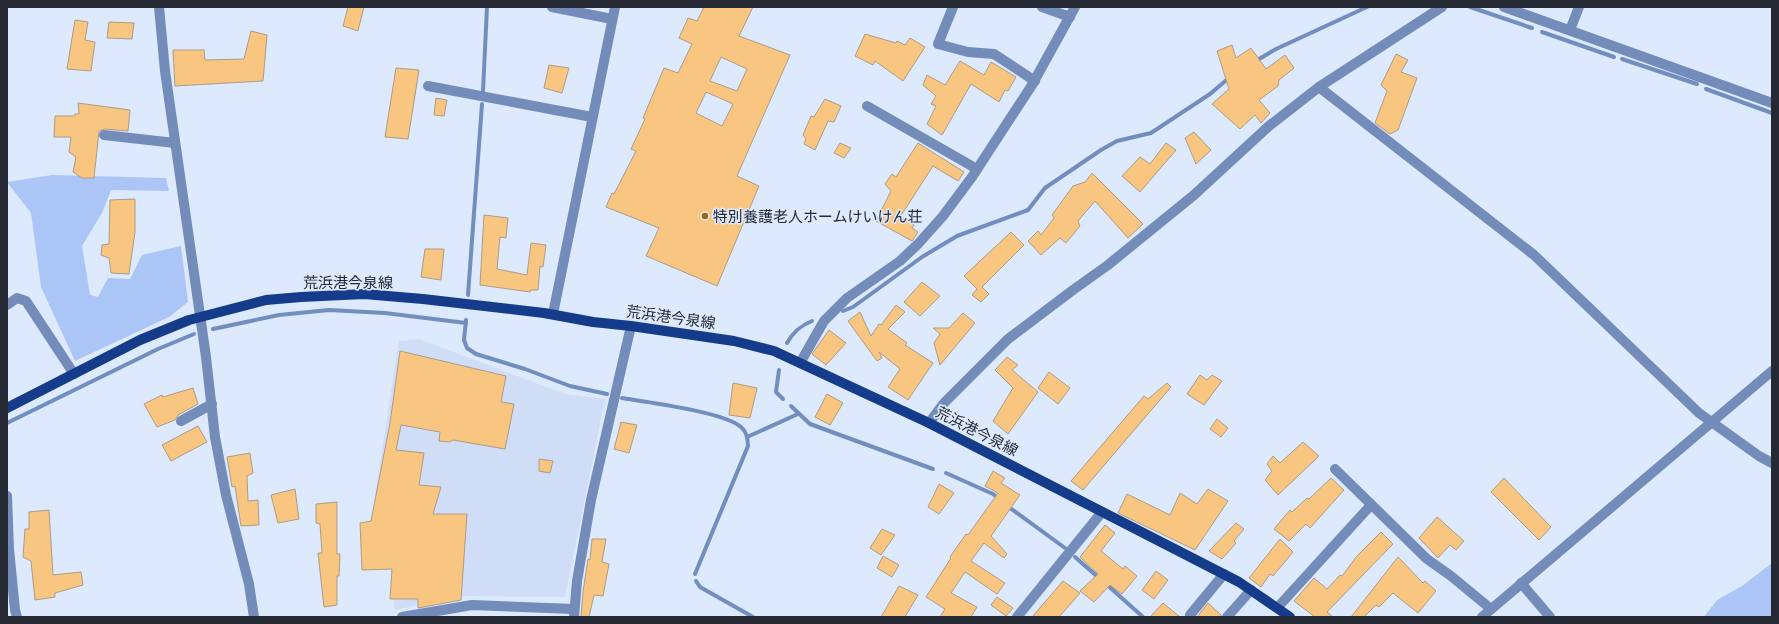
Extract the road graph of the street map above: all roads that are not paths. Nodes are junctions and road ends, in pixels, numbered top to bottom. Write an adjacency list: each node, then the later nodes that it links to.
1 (159, 7): 20 (street)
2 (552, 7): 11 (street)
3 (615, 7): 11 (street)
4 (953, 7): 13 (street)
5 (1042, 7): 10 (street)
6 (1075, 7): 10 (street)
7 (1442, 7): 15 (street)
8 (1504, 7): 12 (street)
9 (1579, 7): 12 (street)
10 (1070, 17): 13 (street)
11 (612, 19): 18 (street)
12 (1570, 30): 16 (street)
13 (1034, 81): 21 (street)
14 (428, 86): 18 (street)
15 (1318, 87): 32 (street); 33 (street)
16 (1772, 103)
17 (867, 106): 21 (street)
18 (592, 117): 23 (street)
19 (104, 136): 20 (street)
20 (175, 143): 24 (street)
21 (977, 169): 26 (street)
22 (7, 305): 28 (street)
23 (553, 314): 24 (main road, 荒浜港今泉線); 25 (main road, 荒浜港今泉線)
24 (200, 317): 28 (main road, 荒浜港今泉線); 29 (street)
25 (631, 326): 26 (main road, 荒浜港今泉線); 44 (street)
26 (800, 363): 33 (main road, 荒浜港今泉線)
27 (1772, 371): 32 (street)
28 (74, 374): 30 (main road, 荒浜港今泉線)
29 (212, 404): 31 (street); 47 (street)
30 (7, 408)
31 (181, 421)
32 (1711, 421): 34 (street); 40 (street)
33 (929, 423): 38 (main road, 荒浜港今泉線)
34 (1772, 464)
35 (1335, 469): 37 (street)
36 (7, 496): 46 (street)
37 (1371, 506): 42 (street); 43 (street)
38 (1102, 512): 39 (main road, 荒浜港今泉線); 49 (street)
39 (1224, 574): 41 (main road, 荒浜港今泉線); 45 (street)
40 (1521, 583): 43 (street); 53 (street)
41 (1251, 590): 42 (main road, 荒浜港今泉線); 50 (street)
42 (1278, 607): 51 (main road, 荒浜港今泉線)
43 (1491, 609): 52 (street)
44 (574, 613): 48 (street)
45 (1190, 615)
46 (17, 617)
47 (254, 617)
48 (402, 617)
49 (1017, 617)
50 (1227, 617)
51 (1290, 617)
52 (1482, 617)
53 (1550, 617)

